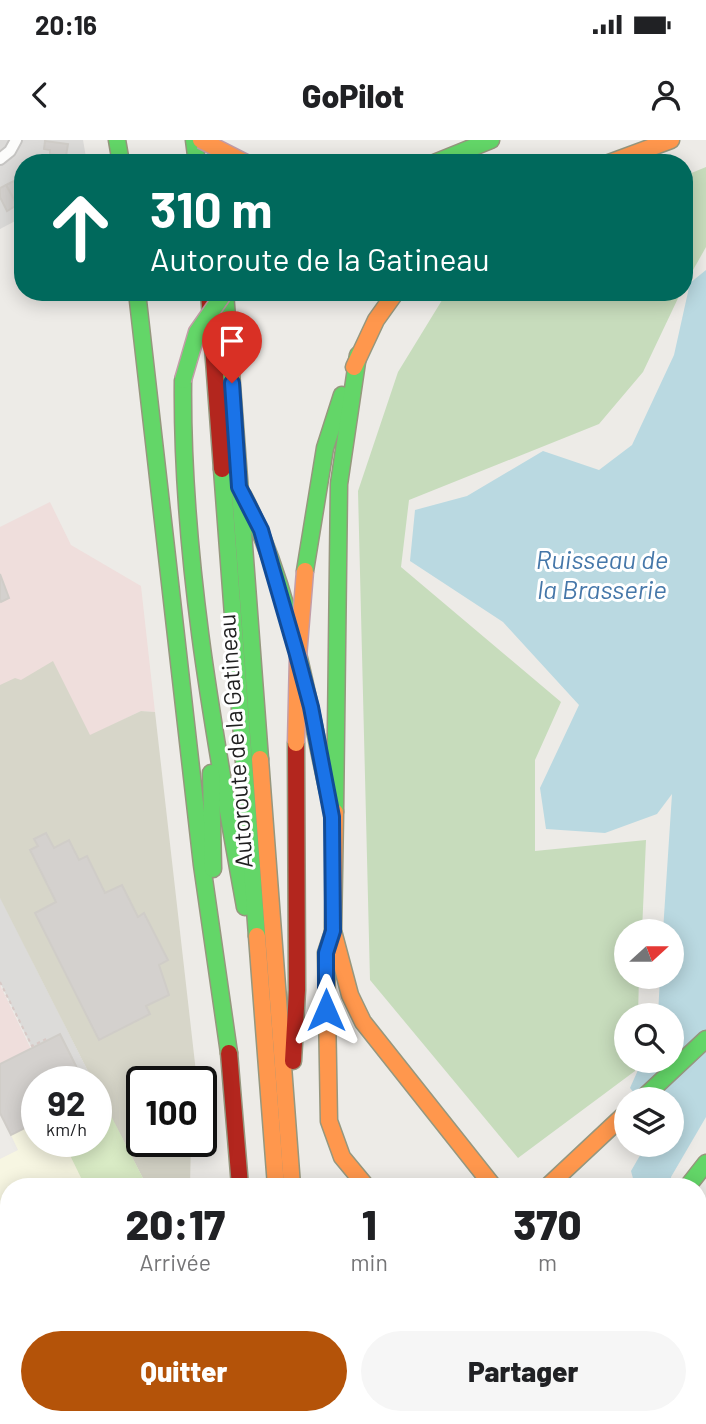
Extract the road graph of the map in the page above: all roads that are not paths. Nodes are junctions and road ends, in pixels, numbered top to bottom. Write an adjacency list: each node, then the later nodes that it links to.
1 (16, 140): 8 (street)
2 (201, 140): 5 (main road, bridge)
3 (491, 140): 6 (main road)
4 (671, 140): 7 (main road)
5 (228, 154)
6 (456, 154)
7 (633, 154)
8 (0, 159)
9 (137, 301): 19 (main road)
10 (210, 301): 20 (main road, Autoroute de la Gatineau)
11 (219, 301): 16 (main road, bridge)
12 (226, 301): 15 (main road, Autoroute de la Gatineau)
13 (391, 301): 14 (main road)
14 (358, 355): 17 (main road); 24 (main road, bridge)
15 (239, 487): 17 (main road); 24 (main road, Autoroute de la Gatineau)
16 (211, 712): 19 (main road); 20 (main road)
17 (332, 817): 18 (main road)
18 (333, 931): 29 (main road); 30 (main road)
19 (214, 937): 26 (main road)
20 (260, 982): 27 (main road, Autoroute de la Gatineau)
21 (706, 1039): 22 (main road)
22 (655, 1087)
23 (614, 1124): 31 (main road)
24 (288, 1143): 28 (main road, Autoroute de la Gatineau)
25 (706, 1163): 32 (main road)
26 (240, 1178)
27 (275, 1178)
28 (291, 1178)
29 (359, 1178)
30 (487, 1178)
31 (557, 1178)
32 (694, 1178)

